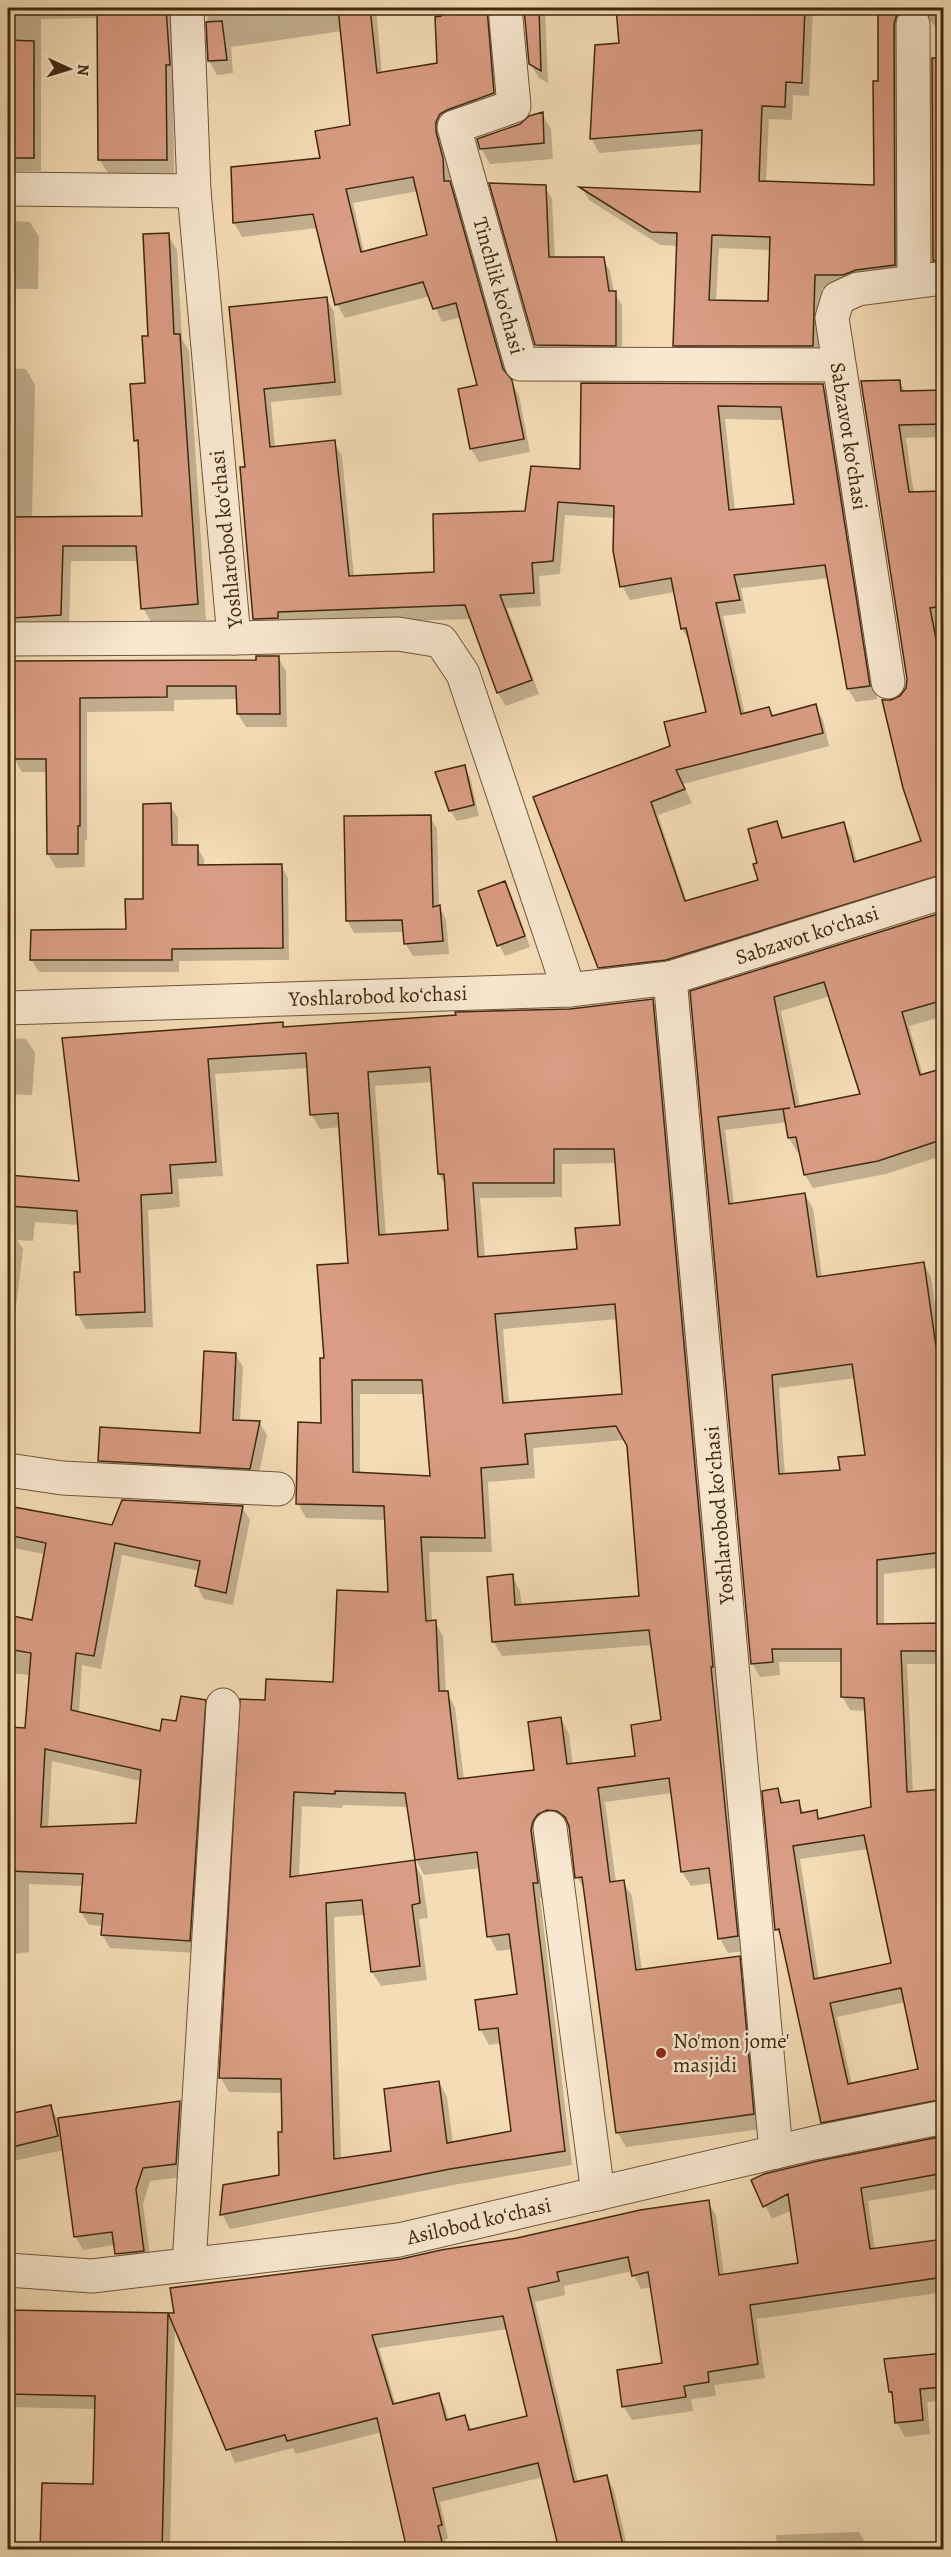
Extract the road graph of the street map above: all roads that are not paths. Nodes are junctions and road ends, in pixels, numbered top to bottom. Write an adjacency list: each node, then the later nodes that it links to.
1 (188, 8): 5 (street, Yoshlarobod koʻchasi)
2 (505, 8): 7 (street, Tinchlik ko'chasi)
3 (913, 24): 6 (street)
4 (8, 189): 5 (street)
5 (194, 191): 8 (street, Yoshlarobod koʻchasi)
6 (928, 280): 7 (street, Sabzavot koʻchasi)
7 (837, 365): 10 (street, Sabzavot koʻchasi)
8 (234, 638): 9 (street); 13 (street, Yoshlarobod koʻchasi)
9 (8, 639)
10 (888, 682)
11 (944, 892): 12 (street, Sabzavot koʻchasi)
12 (670, 978): 13 (street, Yoshlarobod koʻchasi); 20 (street, Yoshlarobod koʻchasi)
13 (569, 990): 14 (street, Yoshlarobod koʻchasi)
14 (8, 1008)
15 (8, 1470): 16 (street)
16 (278, 1489)
17 (223, 1705): 22 (street)
18 (550, 1828): 21 (street)
19 (944, 2117): 20 (street, Asilobod koʻchasi)
20 (776, 2152): 21 (street, Asilobod koʻchasi)
21 (598, 2194): 22 (street, Asilobod koʻchasi)
22 (189, 2264): 23 (street, Asilobod koʻchasi)
23 (8, 2270)

